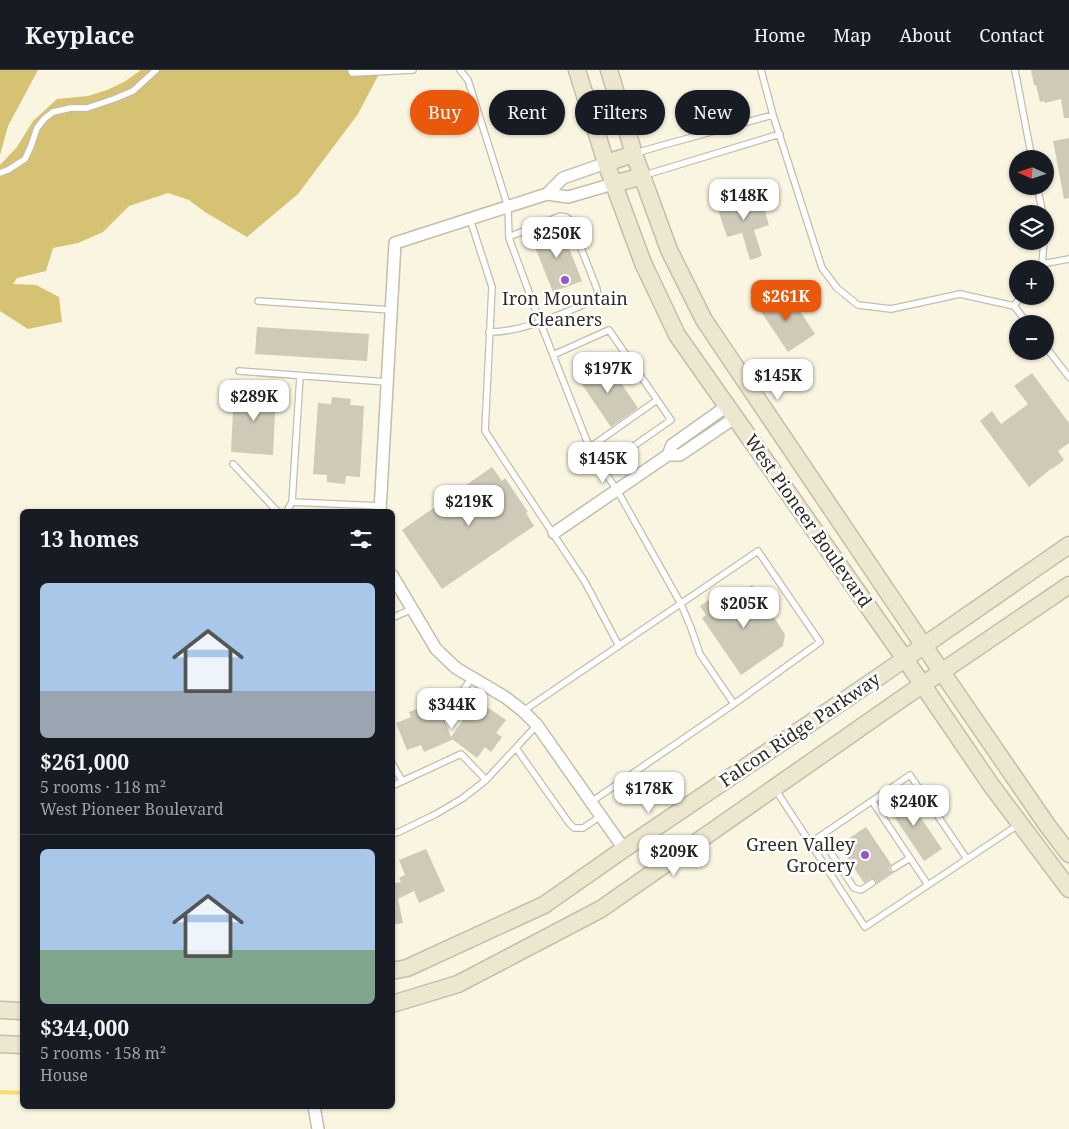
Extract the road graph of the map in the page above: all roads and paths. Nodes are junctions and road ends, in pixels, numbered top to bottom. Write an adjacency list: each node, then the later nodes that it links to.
1 (156, 70): 14 (lane)
2 (351, 70): 3 (lane)
3 (413, 70)
4 (460, 70): 18 (lane)
5 (577, 70): 13 (main road, West Pioneer Boulevard)
6 (609, 70): 12 (main road, West Pioneer Boulevard)
7 (761, 70): 9 (lane)
8 (1015, 70): 11 (lane)
9 (773, 115): 10 (lane); 12 (lane)
10 (780, 134): 15 (lane); 24 (lane)
11 (1030, 150)
12 (634, 154): 13 (main road); 15 (main road, West Pioneer Boulevard)
13 (606, 163): 16 (main road, West Pioneer Boulevard); 17 (street)
14 (0, 173)
15 (643, 176): 16 (main road); 53 (main road, West Pioneer Boulevard)
16 (614, 184): 17 (street); 36 (main road, West Pioneer Boulevard)
17 (547, 194): 18 (street)
18 (508, 207): 19 (street); 20 (lane)
19 (470, 219): 25 (street); 28 (lane)
20 (509, 237): 27 (lane); 27 (lane)
21 (1069, 259): 22 (lane)
22 (1054, 263)
23 (258, 301): 25 (lane)
24 (1014, 306): 26 (lane)
25 (391, 310): 34 (street)
26 (1021, 315)
27 (540, 322): 28 (lane); 29 (lane)
28 (489, 332): 45 (lane)
29 (554, 355): 35 (lane); 37 (lane)
30 (1054, 358): 33 (lane)
31 (239, 371): 32 (lane)
32 (300, 376): 34 (lane); 41 (lane)
33 (1069, 377)
34 (387, 382): 42 (street)
35 (657, 400): 37 (lane); 39 (lane)
36 (732, 412): 40 (street); 54 (main road, West Pioneer Boulevard)
37 (589, 448): 39 (lane)
38 (233, 464): 43 (lane)
39 (602, 468): 40 (lane)
40 (617, 490): 45 (street); 49 (lane)
41 (292, 502): 42 (lane); 44 (lane)
42 (380, 508)
43 (275, 509)
44 (288, 509)
45 (554, 533): 52 (lane)
46 (1069, 545): 53 (main road, Falcon Ridge Parkway)
47 (395, 581): 50 (street)
48 (1069, 585): 55 (main road, Falcon Ridge Parkway)
49 (681, 604): 52 (lane); 58 (lane); 58 (lane)
50 (412, 609): 51 (lane); 56 (street)
51 (395, 617)
52 (619, 646): 60 (lane)
53 (924, 646): 54 (main road, Falcon Ridge Parkway); 55 (main road, West Pioneer Boulevard)
54 (905, 659): 57 (main road, West Pioneer Boulevard); 75 (main road, Falcon Ridge Parkway)
55 (942, 671): 57 (main road, Falcon Ridge Parkway); 76 (main road, West Pioneer Boulevard)
56 (472, 678): 59 (lane); 60 (street)
57 (922, 685): 67 (main road, Falcon Ridge Parkway); 71 (main road, West Pioneer Boulevard)
58 (734, 704): 69 (lane)
59 (449, 709)
60 (523, 711): 61 (street)
61 (537, 725): 62 (lane); 69 (street)
62 (516, 748): 64 (lane); 70 (lane)
63 (395, 769): 65 (lane)
64 (486, 780): 65 (lane); 72 (lane)
65 (402, 782): 66 (lane)
66 (395, 785)
67 (774, 788): 74 (lane); 84 (main road, Falcon Ridge Parkway)
68 (872, 801): 73 (lane); 77 (lane); 78 (lane)
69 (591, 802): 70 (street)
70 (601, 816): 75 (street)
71 (1020, 824): 76 (main road); 78 (lane); 82 (main road, West Pioneer Boulevard)
72 (395, 833)
73 (820, 836): 74 (lane); 80 (lane)
74 (810, 843): 81 (lane)
75 (624, 849): 83 (main road, Falcon Ridge Parkway)
76 (1068, 852)
77 (910, 858): 79 (lane); 81 (lane)
78 (967, 859): 81 (lane)
79 (894, 868)
80 (872, 883)
81 (928, 885)
82 (1069, 889)
83 (395, 970)
84 (395, 1003)
85 (0, 1010): 86 (main road)
86 (20, 1011)
87 (0, 1044): 88 (main road)
88 (20, 1045)
89 (315, 1109): 90 (street)
90 (318, 1129)

